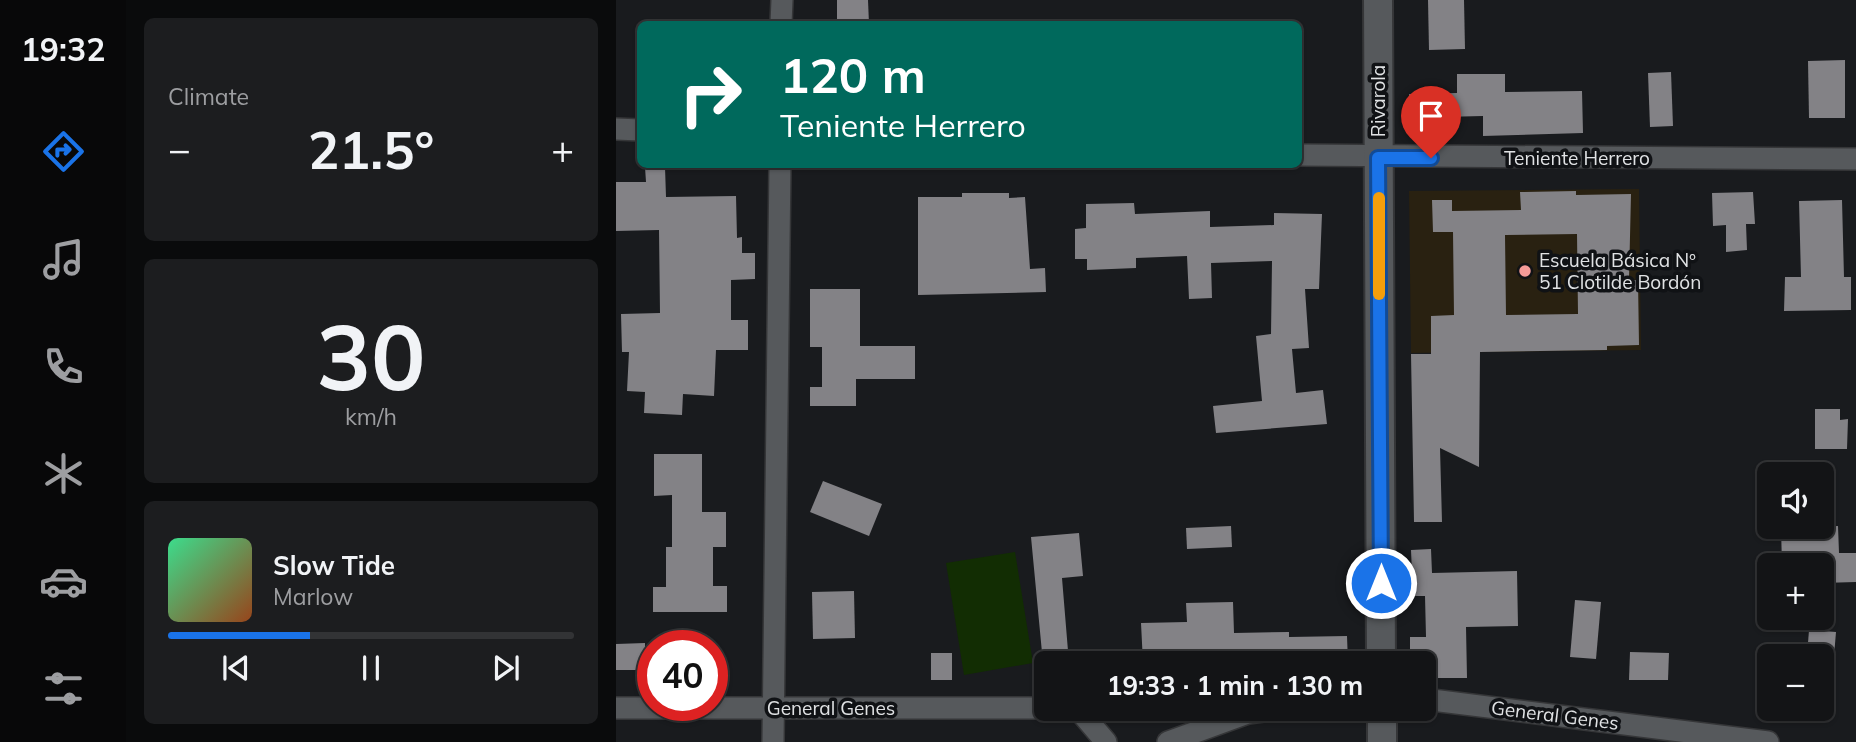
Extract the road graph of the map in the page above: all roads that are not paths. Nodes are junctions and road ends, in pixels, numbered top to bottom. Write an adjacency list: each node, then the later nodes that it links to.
1 (782, 0): 3 (street)
2 (1378, 0): 7 (street, Rivarola)
3 (781, 21)
4 (616, 130): 5 (street)
5 (637, 130)
6 (1302, 155): 7 (street, Teniente Herrero)
7 (1378, 158): 8 (street, Teniente Herrero); 10 (street, Rivarola)
8 (1856, 159)
9 (780, 168): 13 (street)
10 (1381, 651)
11 (1436, 700): 22 (street, General Genes)
12 (616, 708): 13 (street, General Genes)
13 (774, 708): 14 (street, General Genes); 18 (street)
14 (1034, 708)
15 (1088, 721): 19 (street)
16 (1226, 721): 20 (street)
17 (1381, 721): 21 (street)
18 (773, 742)
19 (1106, 742)
20 (1167, 742)
21 (1381, 742)
22 (1769, 742)

